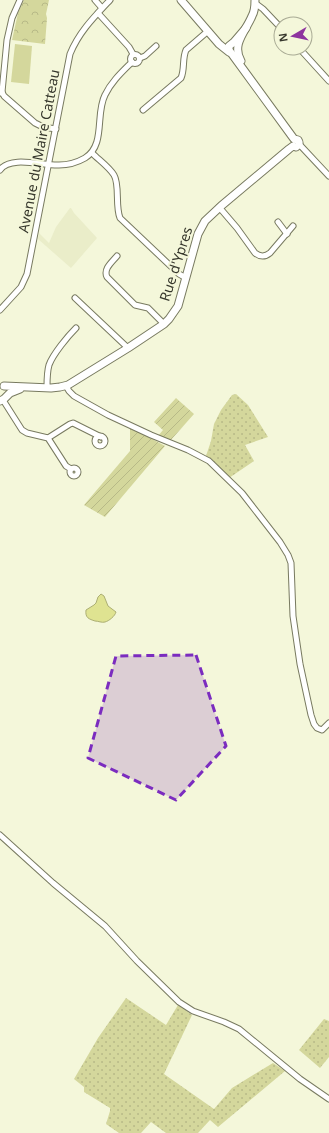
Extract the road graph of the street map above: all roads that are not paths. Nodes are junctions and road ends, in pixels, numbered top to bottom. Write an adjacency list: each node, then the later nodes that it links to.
1 (20, 0): 17 (street)
2 (96, 0): 6 (street)
3 (110, 0): 6 (street, Avenue du Maire Catteau)
4 (181, 0): 9 (main road)
5 (255, 2): 8 (street); 11 (main road)
6 (102, 8): 7 (street, Avenue du Maire Catteau)
7 (98, 13): 12 (street); 19 (street, Avenue du Maire Catteau)
8 (273, 20)
9 (210, 33): 11 (main road); 18 (street)
10 (156, 46): 14 (street)
11 (233, 48): 20 (main road)
12 (133, 54): 14 (street); 15 (street)
13 (306, 56): 16 (street)
14 (140, 58): 15 (street)
15 (132, 62): 21 (street)
16 (329, 81)
17 (1, 93): 19 (street)
18 (143, 110)
19 (56, 129): 22 (street, Avenue du Maire Catteau)
20 (295, 143): 24 (street); 25 (main road, Rue d'Ypres)
21 (92, 153): 22 (street); 30 (street)
22 (49, 165): 23 (street); 32 (street, Avenue du Maire Catteau)
23 (0, 170)
24 (329, 176)
25 (219, 207): 28 (street); 30 (main road, Rue d'Ypres)
26 (278, 222): 28 (street)
27 (293, 226): 28 (street)
28 (287, 234)
29 (117, 256): 33 (street)
30 (186, 278): 33 (main road, Rue d'Ypres)
31 (75, 298): 35 (street)
32 (0, 310)
33 (164, 324): 35 (main road, Rue d'Ypres)
34 (76, 328): 39 (street)
35 (128, 348): 37 (main road, Rue d'Ypres)
36 (2, 384): 38 (main road, Rue d'Ypres); 40 (main road)
37 (66, 386): 39 (main road, Rue d'Ypres); 44 (street)
38 (30, 387): 39 (main road, Rue d'Ypres); 40 (main road, Rue d'Ypres)
39 (47, 387)
40 (3, 399): 42 (street)
41 (101, 436): 42 (street)
42 (48, 438): 43 (street)
43 (71, 469)
44 (329, 723)
45 (0, 835): 46 (street)
46 (329, 1099)

